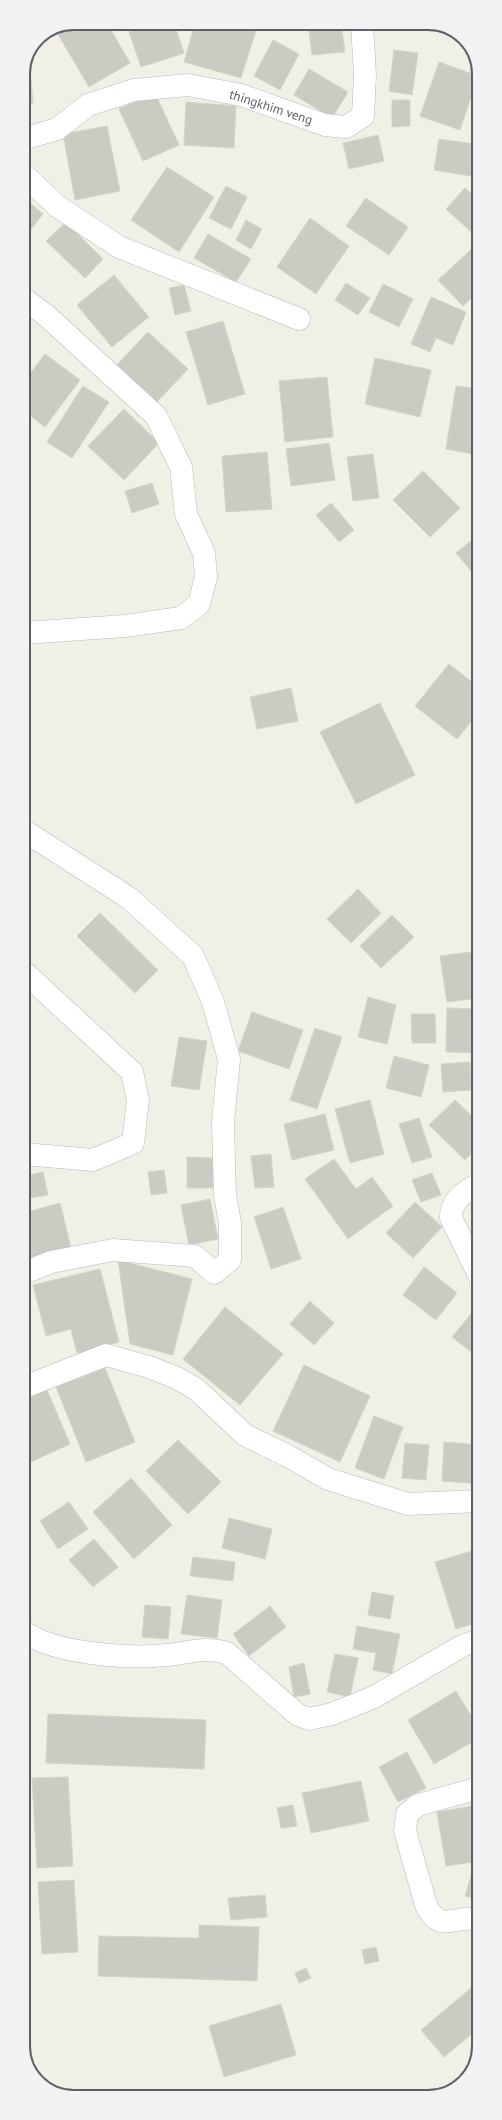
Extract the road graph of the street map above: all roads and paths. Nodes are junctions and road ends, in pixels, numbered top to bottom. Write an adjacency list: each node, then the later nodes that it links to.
1 (362, 30): 2 (street, thingkhim veng)
2 (30, 137)
3 (30, 181): 5 (street)
4 (30, 303): 6 (street)
5 (299, 319)
6 (30, 633)
7 (30, 834): 12 (street)
8 (30, 977): 9 (street)
9 (30, 1155)
10 (472, 1188): 11 (street)
11 (472, 1261)
12 (30, 1271)
13 (30, 1385): 14 (street)
14 (472, 1501)
15 (30, 1634): 16 (street)
16 (472, 1642)
17 (472, 1790): 18 (street)
18 (472, 1919)

